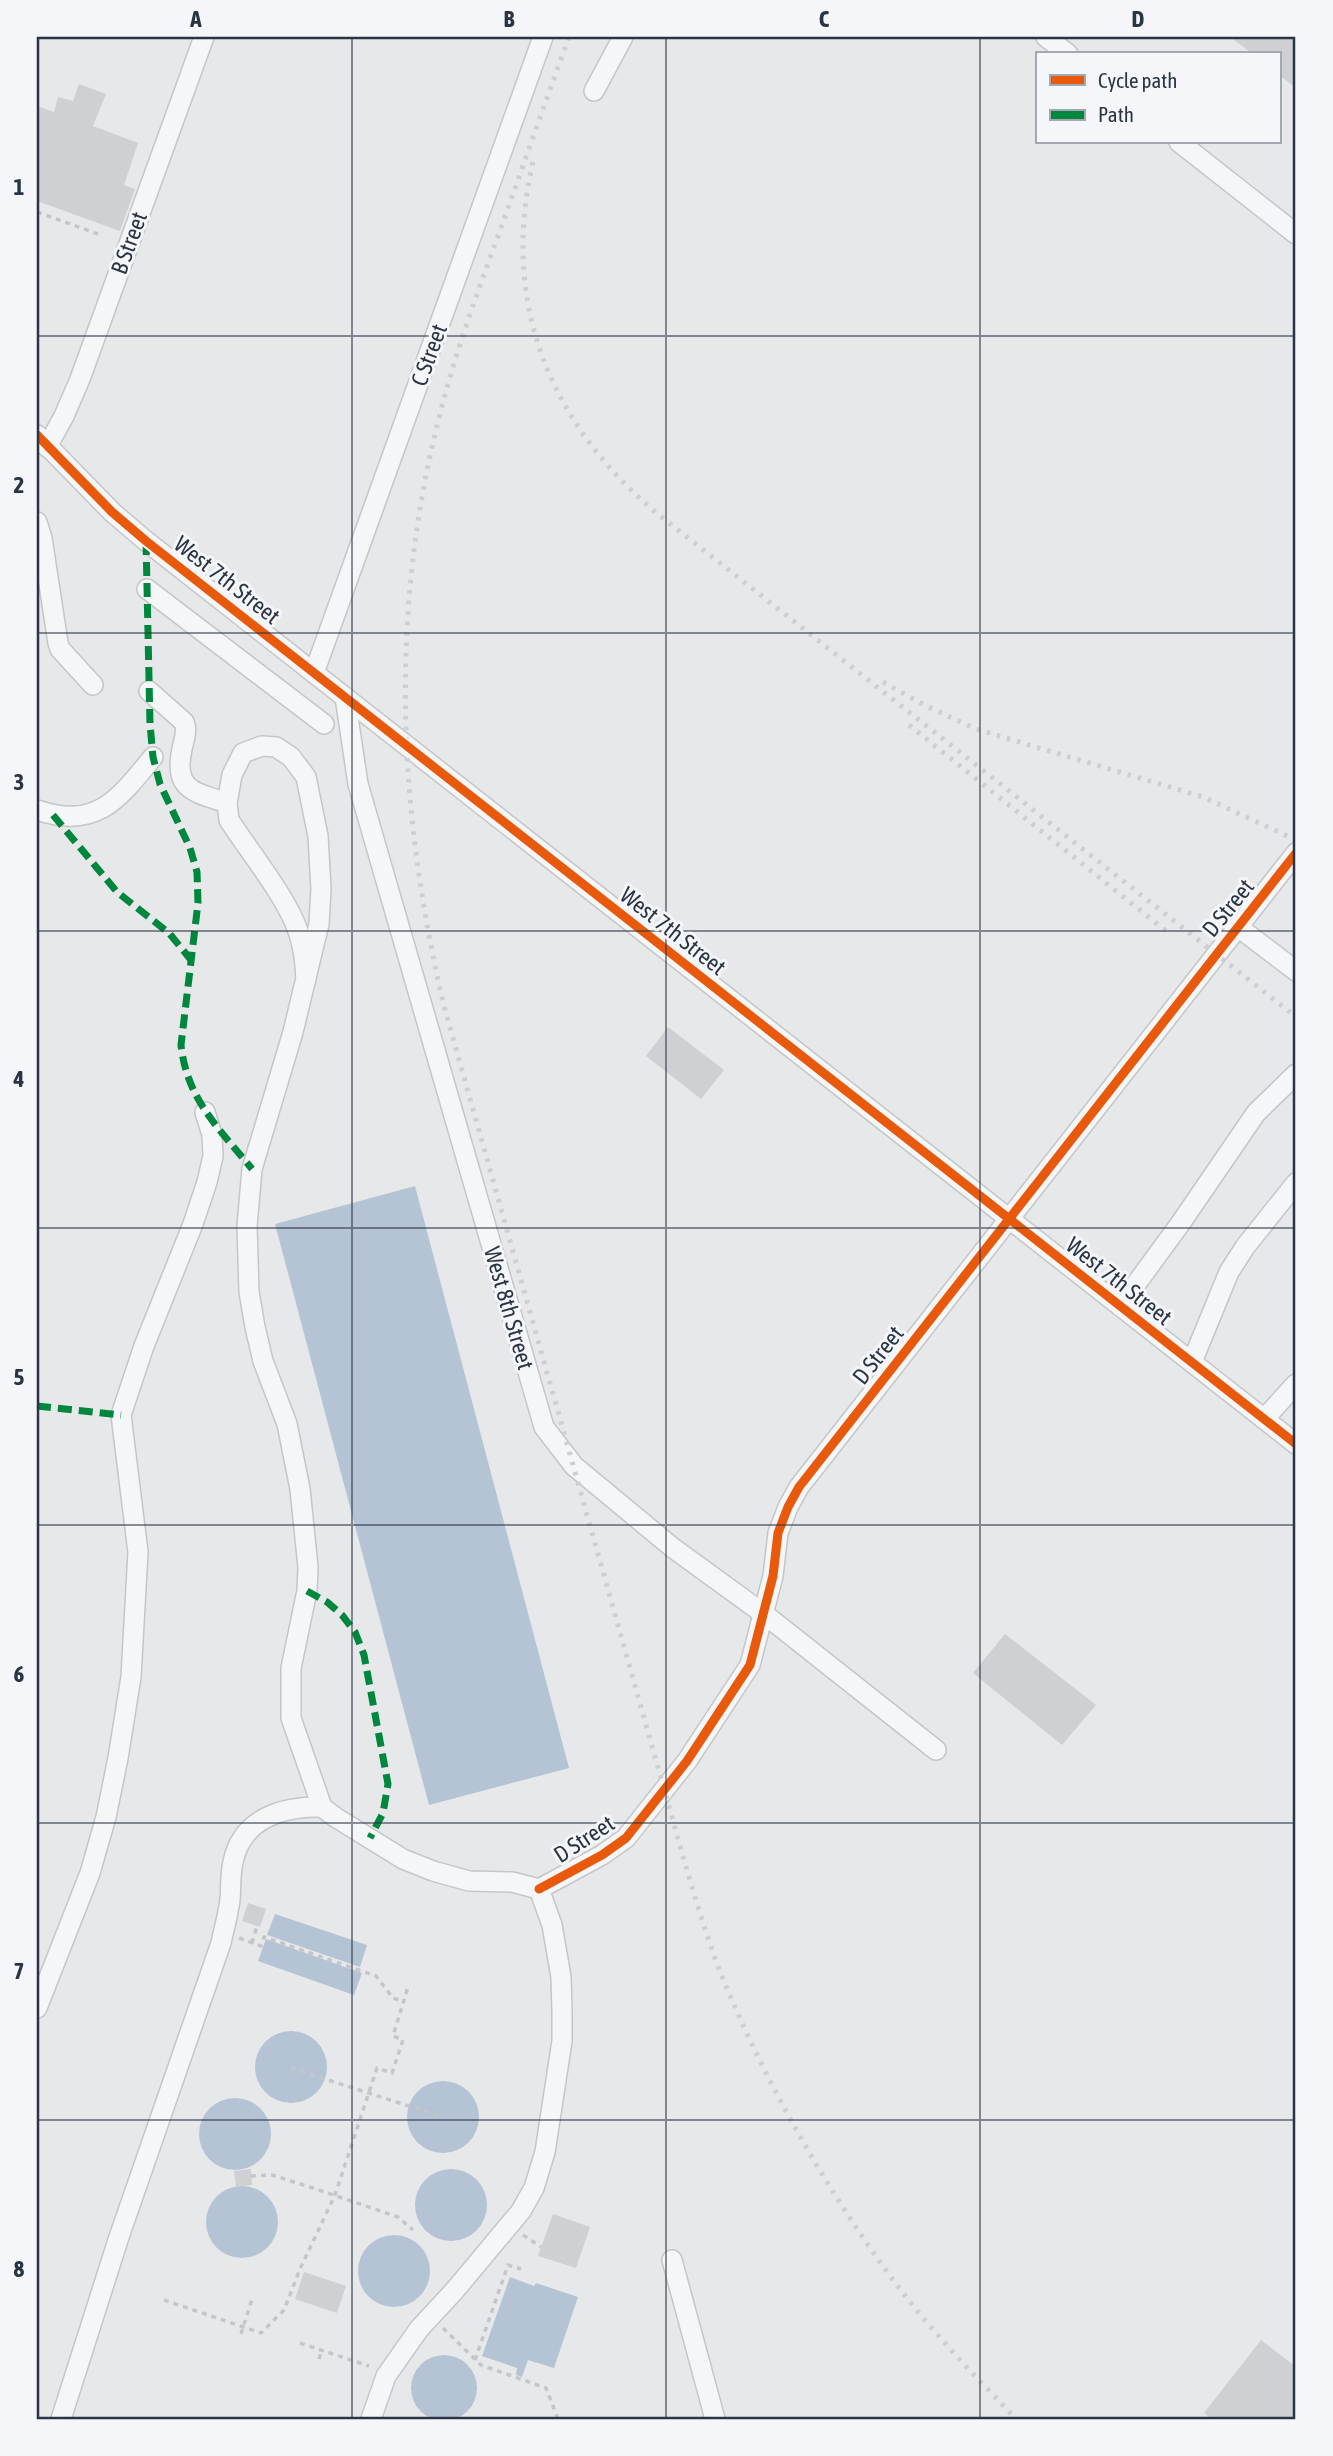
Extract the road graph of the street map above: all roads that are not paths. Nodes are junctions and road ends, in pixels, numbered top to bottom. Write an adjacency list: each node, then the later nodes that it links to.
1 (204, 37): 9 (street, B Street)
2 (543, 37): 12 (street, C Street)
3 (623, 37): 6 (street)
4 (1046, 37): 5 (street)
5 (1065, 52)
6 (594, 91)
7 (1182, 144): 8 (street)
8 (1296, 234)
9 (42, 441): 12 (street, West 7th Street)
10 (37, 522): 13 (street)
11 (147, 589): 16 (street)
12 (314, 673): 15 (street, West 7th Street)
13 (93, 685)
14 (149, 691): 18 (street)
15 (345, 697): 27 (street, West 7th Street); 33 (street, West 8th Street)
16 (324, 724)
17 (153, 758): 19 (street)
18 (227, 803): 23 (street); 23 (street)
19 (37, 810)
20 (1296, 853): 21 (street, D Street)
21 (1238, 927): 22 (street); 27 (street, D Street)
22 (1296, 971)
23 (306, 980): 35 (street)
24 (1296, 1074): 28 (street)
25 (205, 1112): 37 (street)
26 (1296, 1183): 29 (street)
27 (1010, 1219): 28 (street, West 7th Street); 33 (street, D Street)
28 (1120, 1306): 29 (street, West 7th Street)
29 (1192, 1362): 31 (street, West 7th Street)
30 (1296, 1384): 31 (street)
31 (1264, 1419): 32 (street, West 7th Street)
32 (1296, 1444)
33 (764, 1614): 34 (street, West 8th Street); 36 (street, D Street)
34 (936, 1750)
35 (322, 1807): 36 (street); 39 (street)
36 (538, 1889): 40 (street)
37 (37, 2008)
38 (672, 2260): 41 (street)
39 (61, 2419)
40 (371, 2419)
41 (715, 2419)

